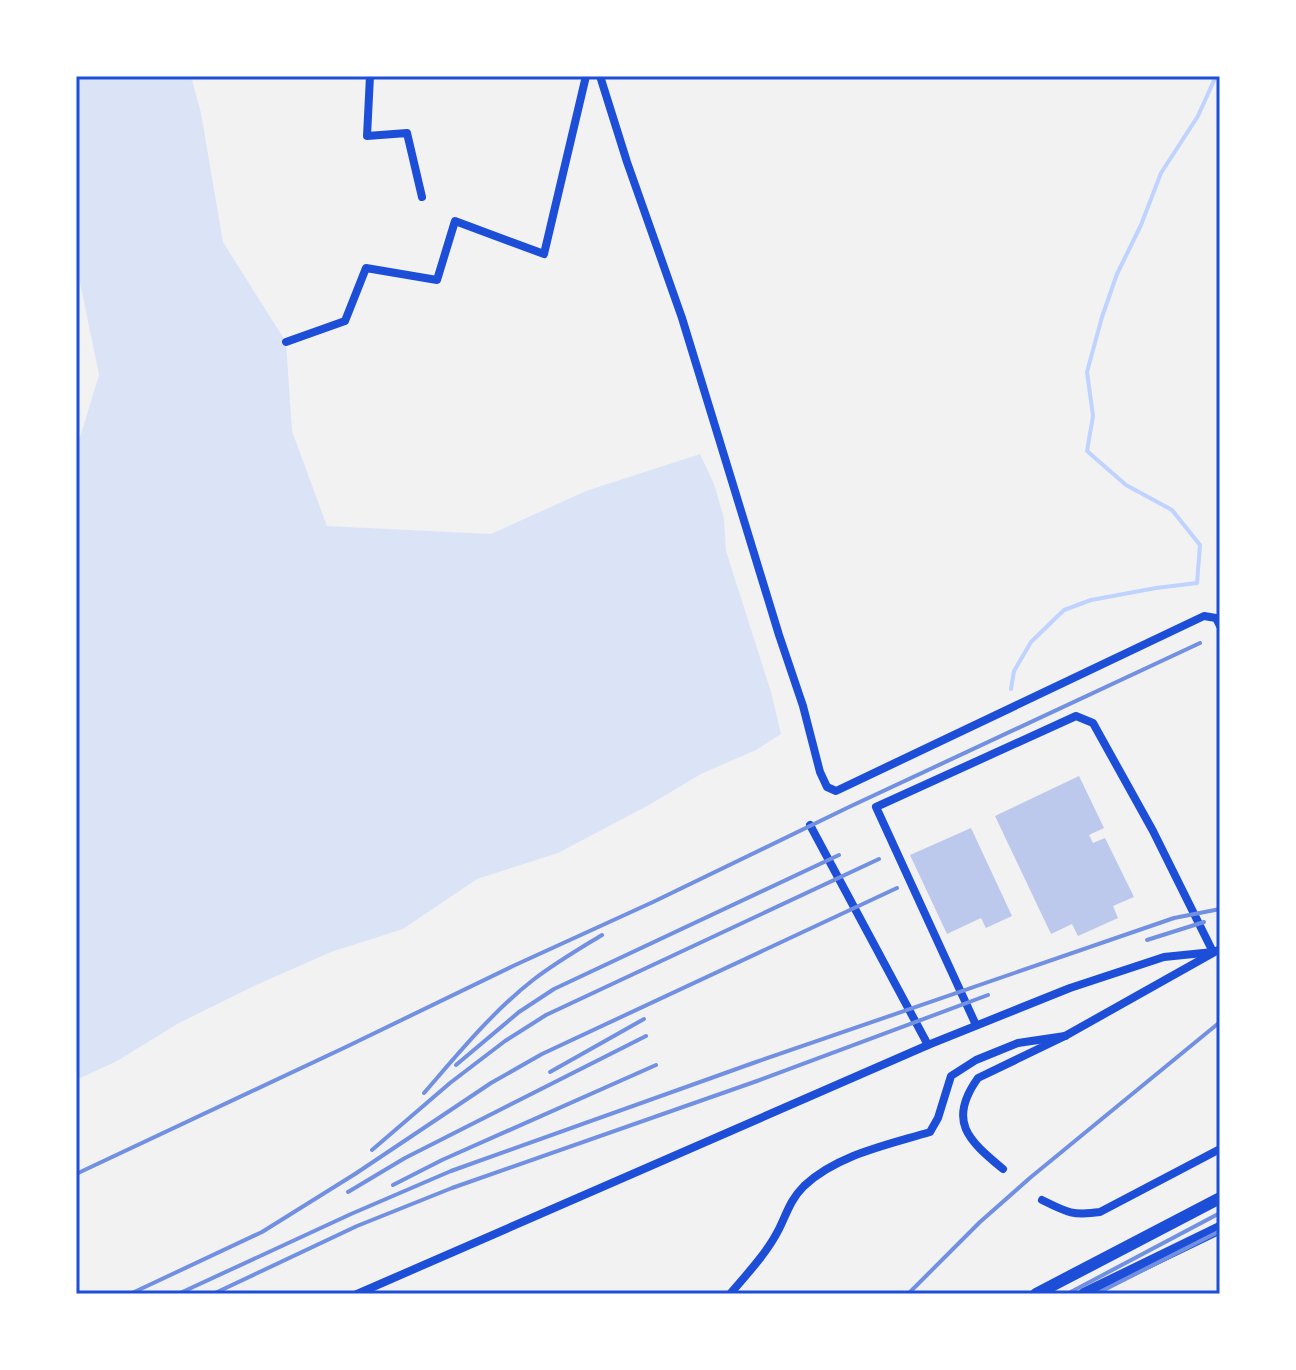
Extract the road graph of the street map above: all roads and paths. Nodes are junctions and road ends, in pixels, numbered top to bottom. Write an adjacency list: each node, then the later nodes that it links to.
1 (370, 76): 4 (street)
2 (586, 76): 5 (street)
3 (600, 76): 6 (street)
4 (422, 197)
5 (286, 342)
6 (1220, 626)
7 (810, 825): 11 (street)
8 (1217, 951): 9 (street); 9 (street); 10 (street)
9 (976, 1025): 11 (street)
10 (1065, 1036): 13 (street); 19 (street)
11 (928, 1045): 18 (street)
12 (1220, 1149): 15 (street)
13 (1003, 1169)
14 (1220, 1198): 20 (highway)
15 (1042, 1200)
16 (1220, 1228): 17 (highway)
17 (1087, 1293)
18 (357, 1294)
19 (730, 1294)
20 (1036, 1294)

